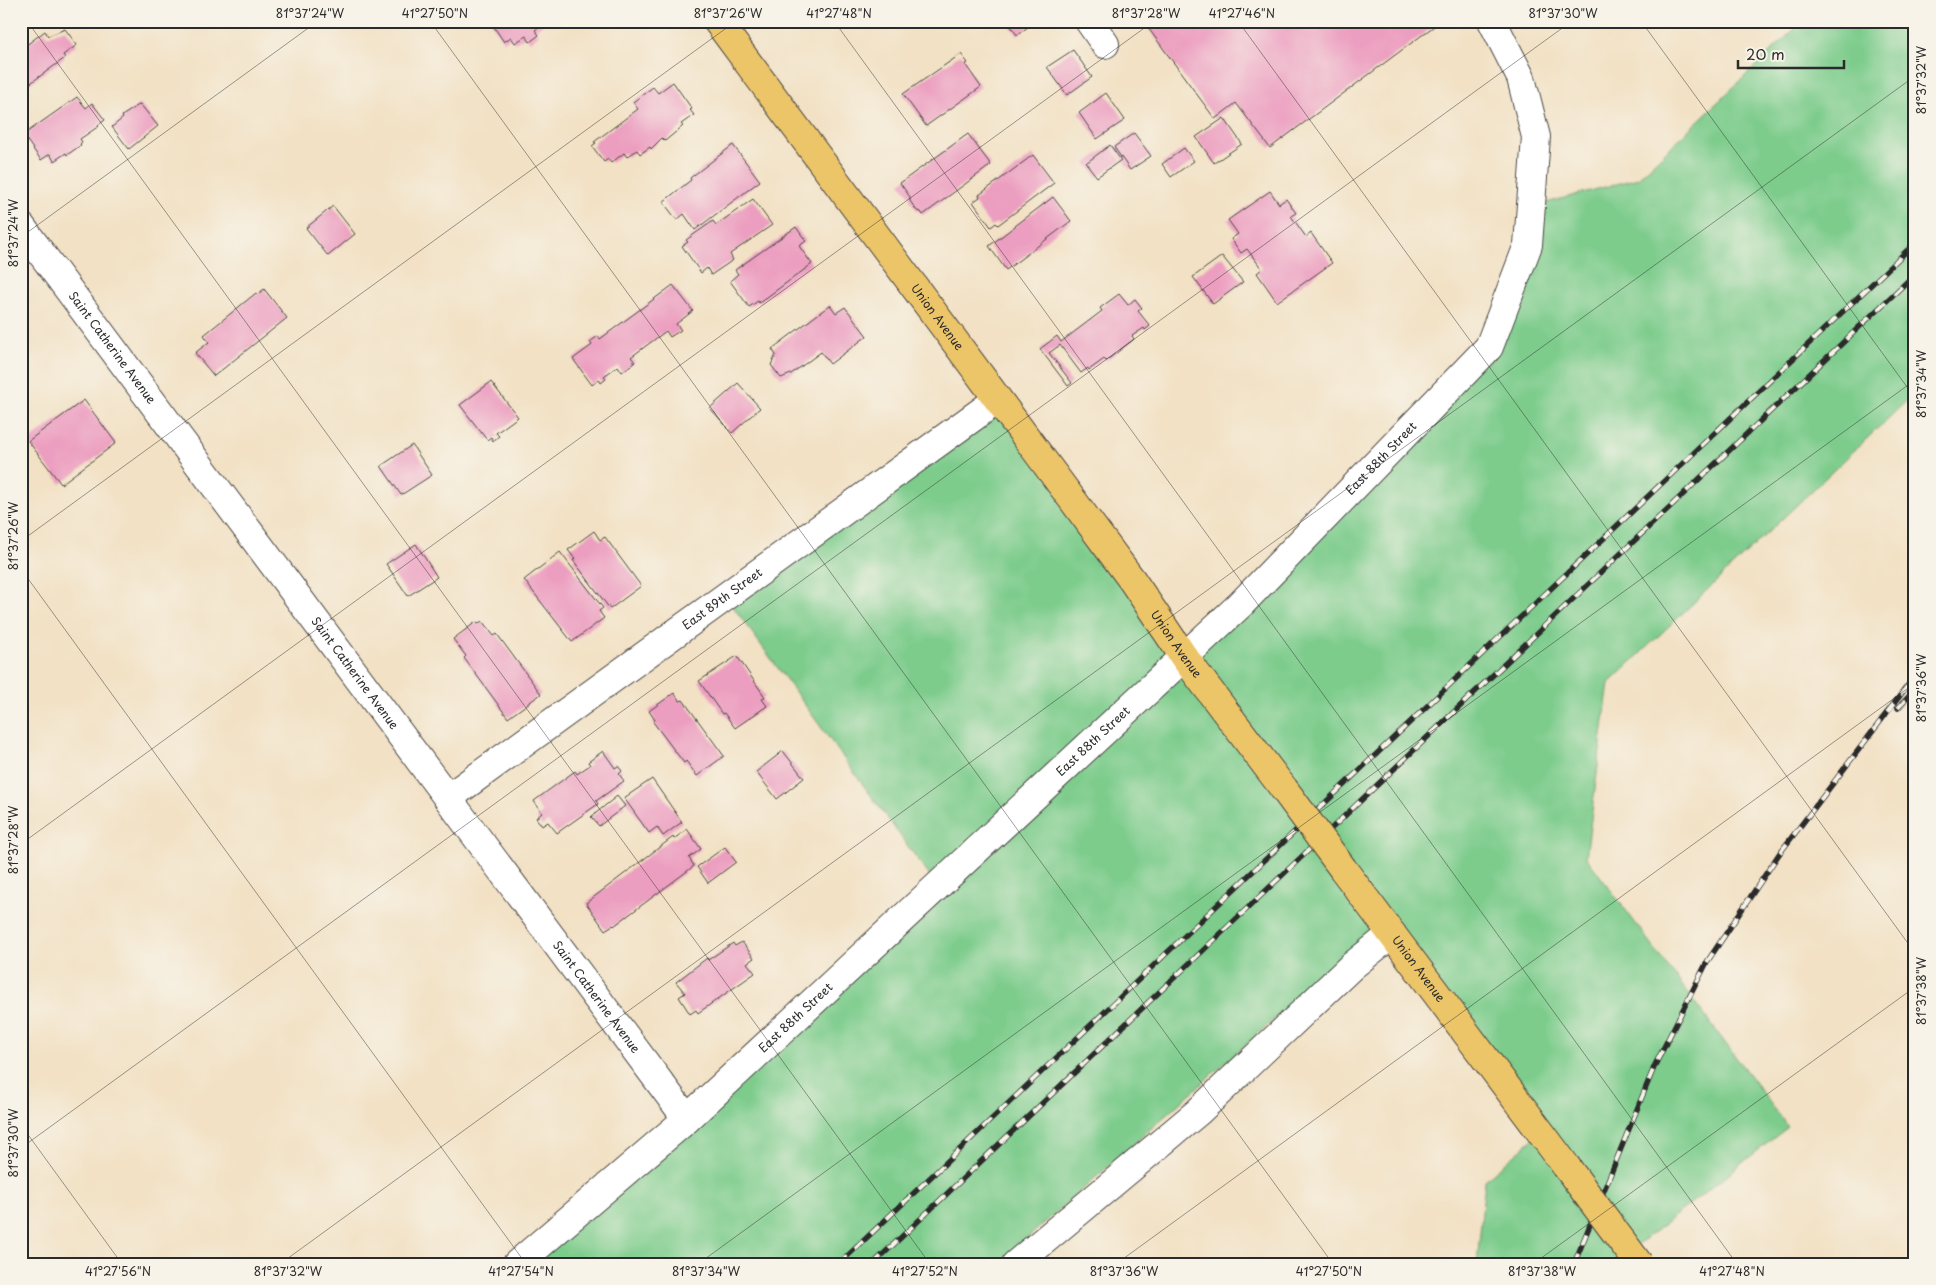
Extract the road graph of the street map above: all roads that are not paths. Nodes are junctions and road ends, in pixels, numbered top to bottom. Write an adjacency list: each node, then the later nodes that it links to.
1 (718, 21): 6 (main road, Union Avenue)
2 (1089, 21): 4 (street)
3 (1492, 21): 7 (street, East 88th Street)
4 (1105, 44)
5 (21, 226): 8 (street, Saint Catherine Avenue)
6 (997, 400): 7 (main road, Union Avenue); 8 (street, East 89th Street)
7 (1184, 657): 9 (main road, Union Avenue, bridge); 10 (street, East 88th Street)
8 (448, 798): 10 (street, Saint Catherine Avenue)
9 (1392, 934): 12 (street); 13 (main road, Union Avenue, bridge)
10 (687, 1119): 11 (street, East 88th Street)
11 (517, 1264)
12 (1016, 1264)
13 (1639, 1264)

